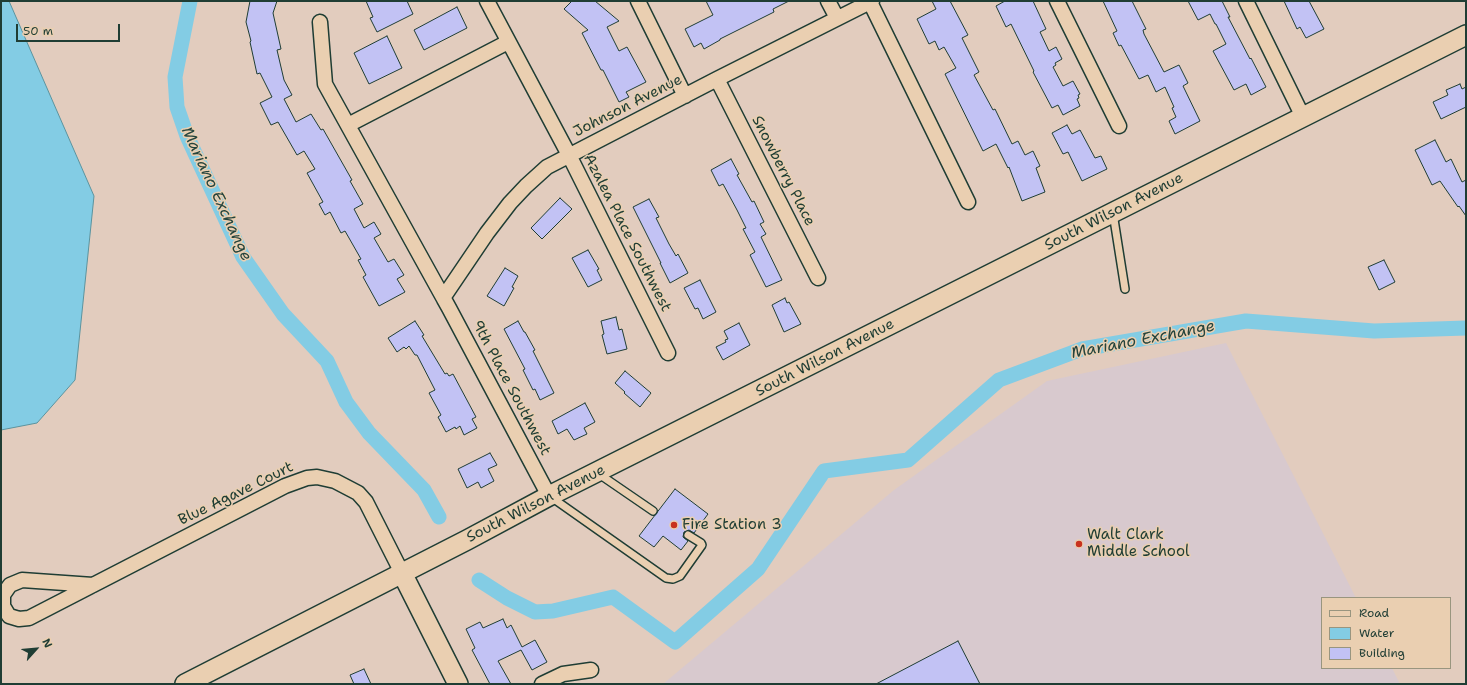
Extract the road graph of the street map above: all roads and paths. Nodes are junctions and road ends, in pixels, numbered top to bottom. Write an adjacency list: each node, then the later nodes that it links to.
1 (486, 1): 10 (street, Azalea Place Southwest)
2 (638, 1): 12 (street)
3 (828, 1): 7 (street)
4 (871, 1): 7 (street, Johnson Avenue); 17 (street)
5 (1057, 1): 15 (street)
6 (1246, 1): 13 (street)
7 (837, 18): 11 (street, Johnson Avenue)
8 (320, 22): 14 (street, 9th Place Southwest)
9 (1466, 35): 13 (main road, South Wilson Avenue)
10 (508, 42): 14 (street); 16 (street, Azalea Place Southwest)
11 (717, 79): 12 (street, Johnson Avenue); 19 (street, Snowberry Place)
12 (685, 96): 16 (street, Johnson Avenue)
13 (1303, 117): 18 (main road, South Wilson Avenue)
14 (348, 125): 21 (street, 9th Place Southwest)
15 (1119, 126)
16 (568, 155): 21 (street, Johnson Avenue); 22 (street, Azalea Place Southwest)
17 (968, 202)
18 (1113, 213): 20 (lane); 23 (main road, South Wilson Avenue)
19 (818, 278)
20 (1125, 289)
21 (445, 297): 24 (street, 9th Place Southwest)
22 (668, 353)
23 (597, 473): 24 (main road, South Wilson Avenue); 25 (lane)
24 (550, 496): 26 (lane); 27 (main road, South Wilson Avenue)
25 (653, 511)
26 (688, 535)
27 (402, 573): 28 (street, Blue Agave Court); 30 (main road, South Wilson Avenue); 31 (main road)
28 (93, 585): 28 (street, Blue Agave Court)
29 (591, 670): 32 (street)
30 (185, 684)
31 (458, 684)
32 (542, 684)

